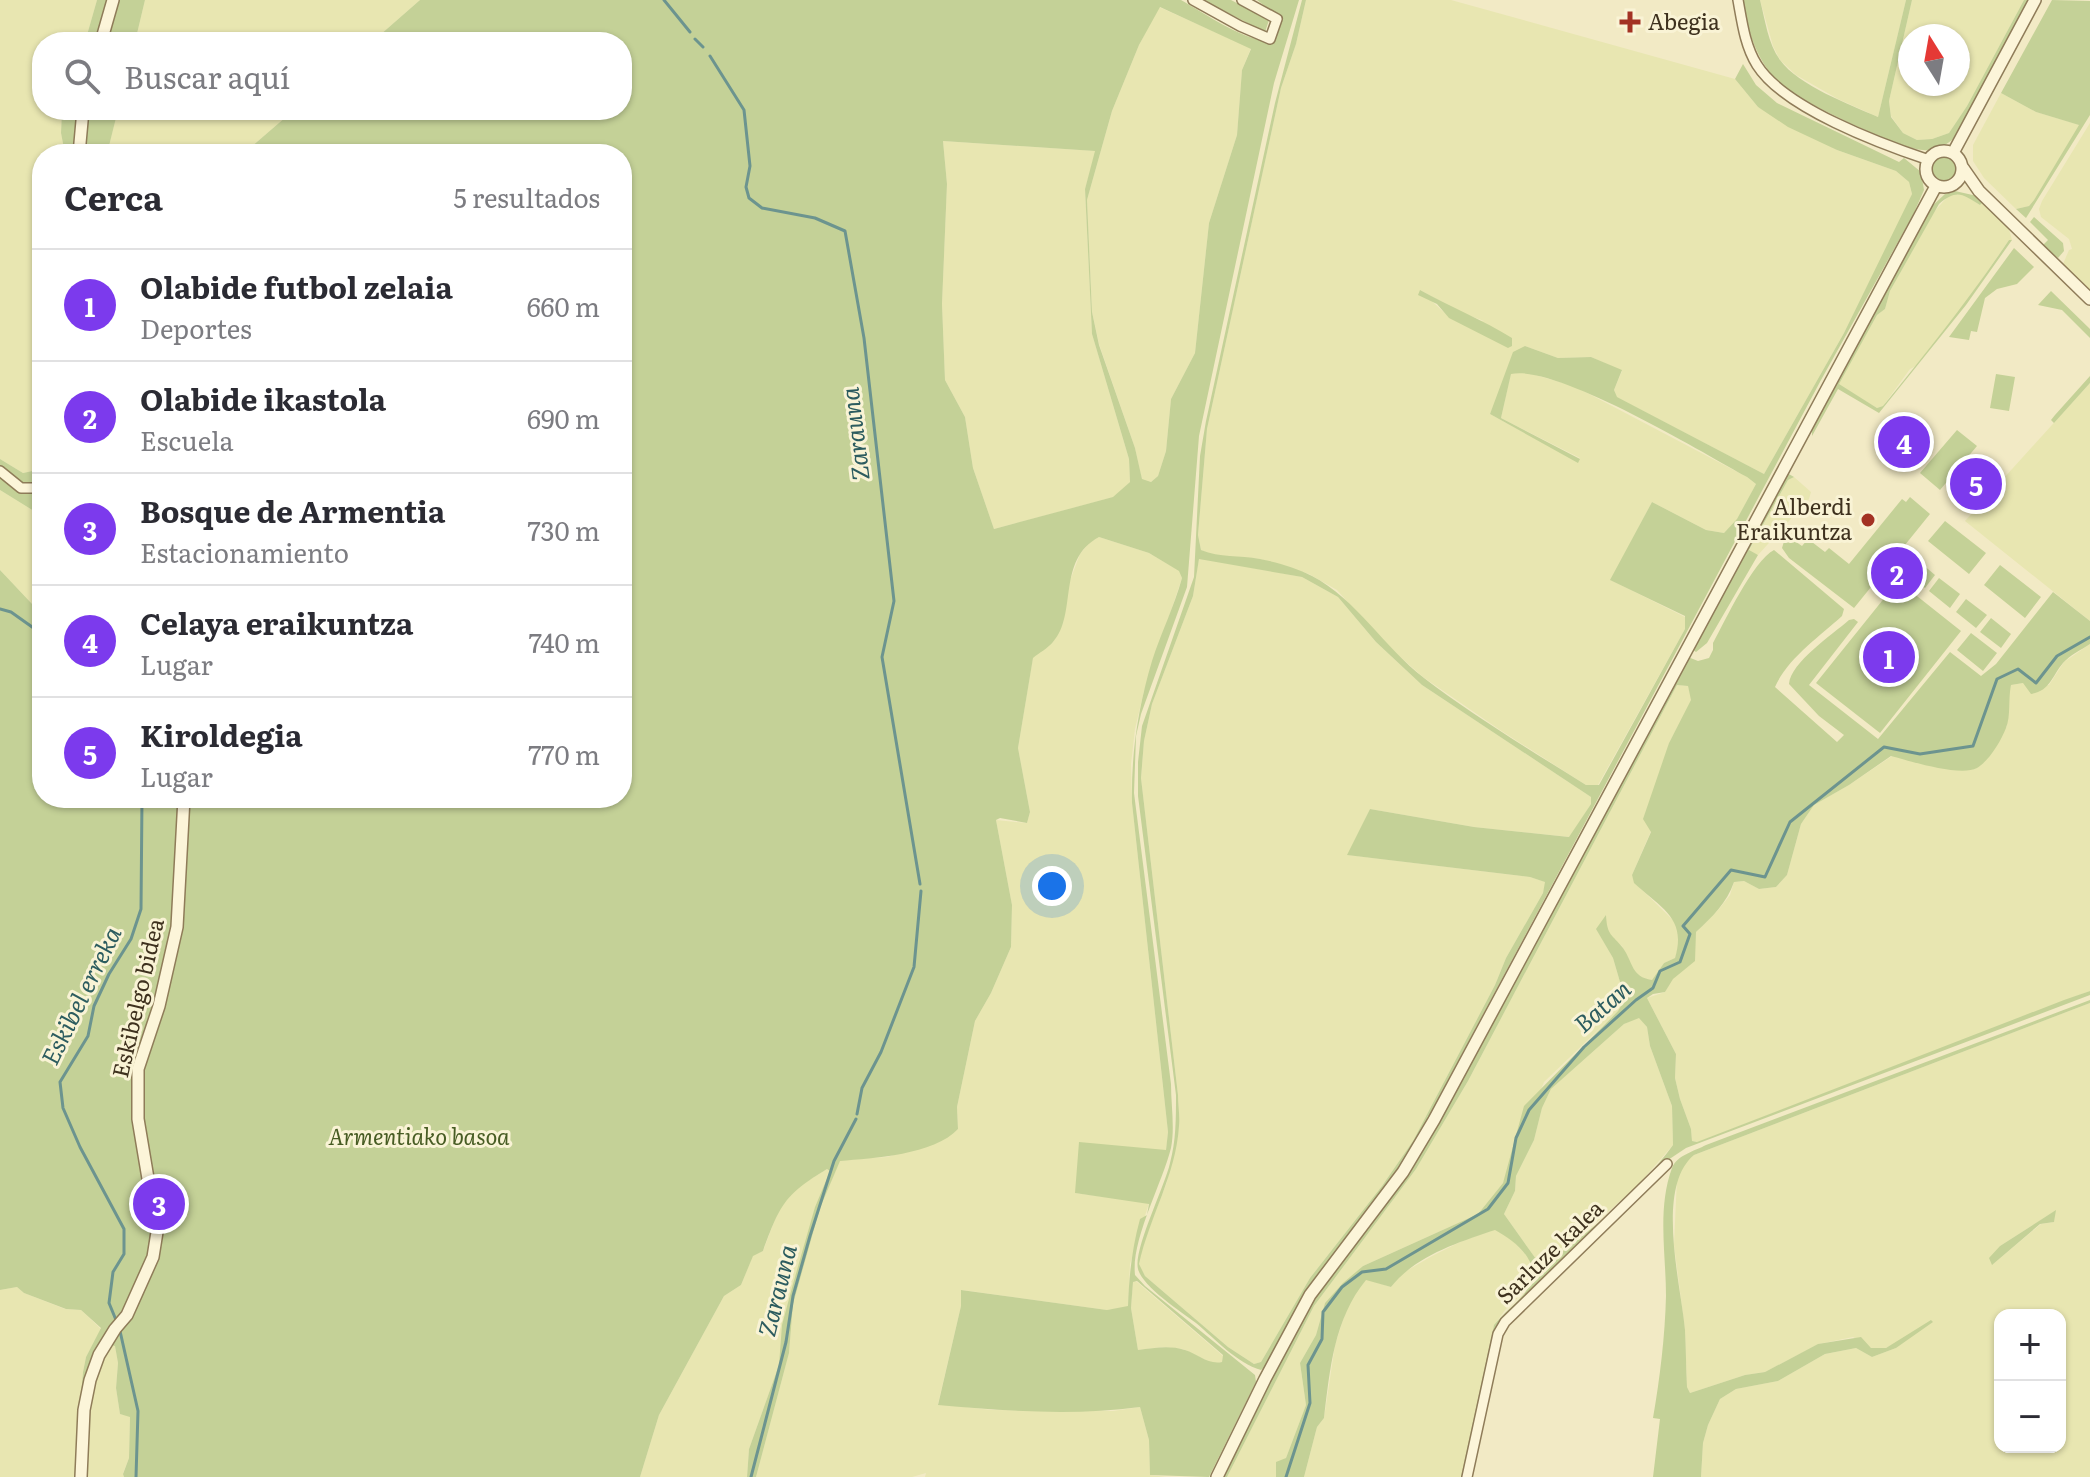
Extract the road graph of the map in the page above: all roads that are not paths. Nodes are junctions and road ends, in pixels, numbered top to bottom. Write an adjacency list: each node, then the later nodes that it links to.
1 (113, 0): 6 (street)
2 (1193, 0): 3 (street)
3 (1242, 0)
4 (1738, 0): 10 (street)
5 (2035, 0): 9 (street)
6 (104, 32)
7 (82, 120): 8 (street)
8 (80, 144)
9 (1953, 153): 10 (street); 11 (street)
10 (1929, 160): 12 (street)
11 (1963, 168): 13 (street); 14 (street)
12 (1936, 186): 13 (street); 21 (street)
13 (1953, 186): 14 (street)
14 (1979, 191): 15 (street)
15 (2090, 299)
16 (0, 471): 17 (street)
17 (32, 488)
18 (183, 808): 20 (street, Eskibelgo bidea)
19 (1667, 1164): 22 (street, Sarluze kalea)
20 (81, 1477)
21 (1217, 1477)
22 (1467, 1477)

